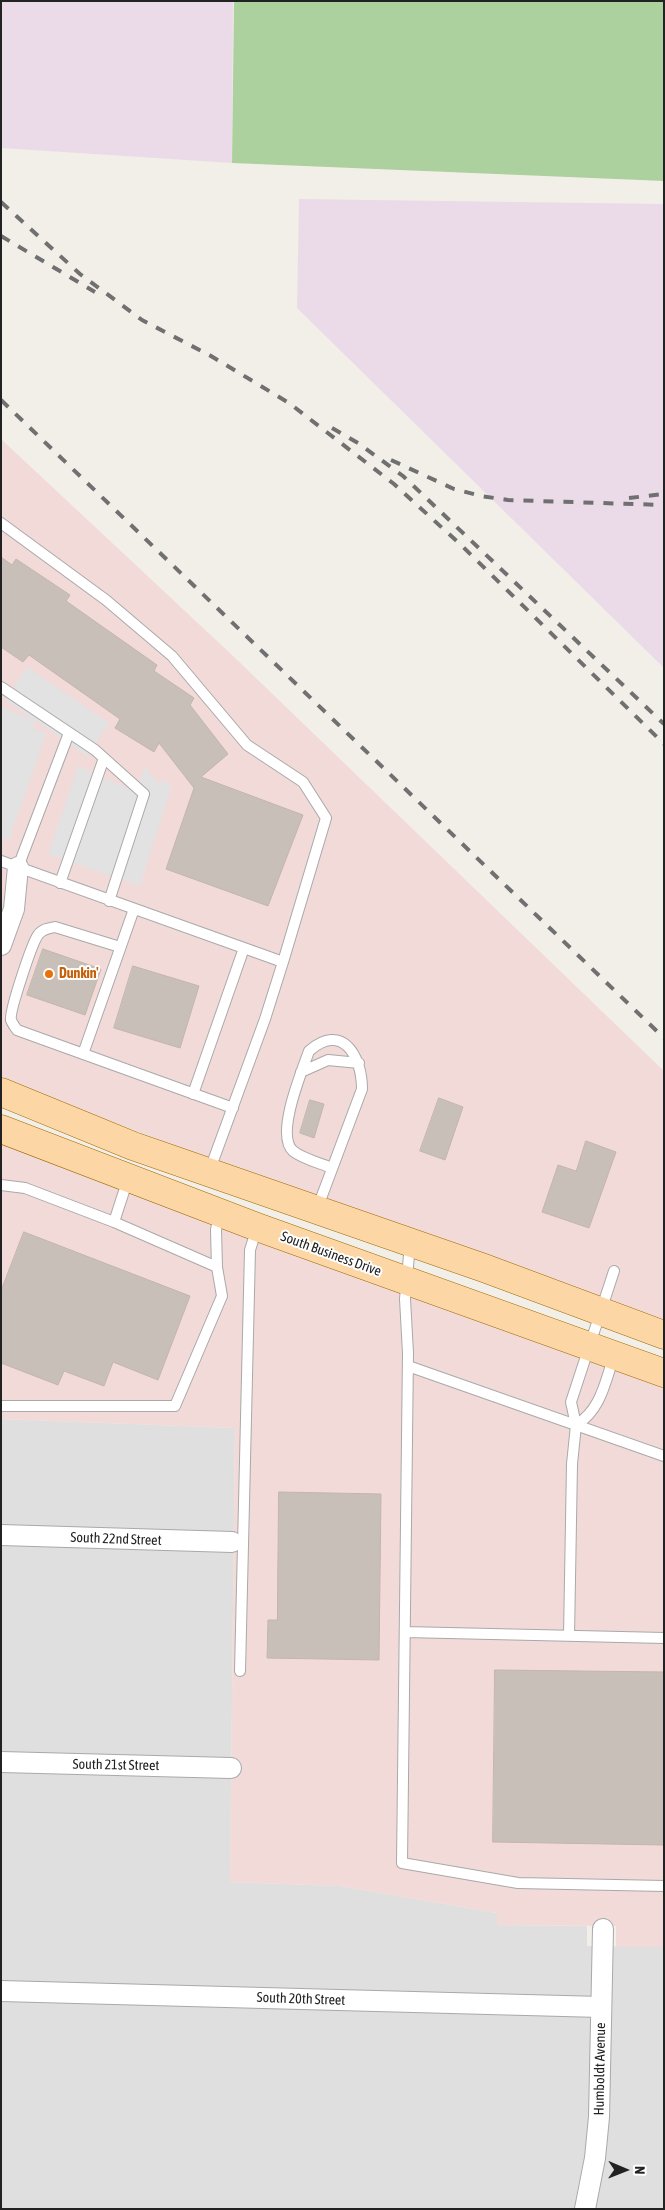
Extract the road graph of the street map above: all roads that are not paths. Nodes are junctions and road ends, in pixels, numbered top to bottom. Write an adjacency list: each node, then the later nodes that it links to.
1 (1, 523): 13 (lane)
2 (1, 687): 3 (lane)
3 (69, 732): 4 (lane); 5 (lane)
4 (104, 758): 6 (lane); 8 (lane)
5 (9, 864): 6 (lane); 7 (street); 10 (street)
6 (60, 883): 8 (lane)
7 (1, 884)
8 (109, 901): 9 (lane)
9 (134, 909): 11 (lane); 12 (lane)
10 (1, 945)
11 (120, 947): 14 (lane); 14 (lane)
12 (244, 948): 13 (lane); 18 (lane)
13 (284, 962): 19 (lane)
14 (83, 1054): 18 (lane)
15 (359, 1063): 16 (lane); 16 (lane); 21 (lane)
16 (301, 1072): 21 (lane)
17 (1, 1092): 22 (main road)
18 (193, 1094): 19 (lane)
19 (233, 1108): 22 (lane)
20 (1, 1128): 23 (main road, South Business Drive)
21 (332, 1168): 25 (lane)
22 (209, 1173): 25 (main road)
23 (128, 1179): 26 (main road, South Business Drive); 27 (lane)
24 (1, 1184): 27 (lane)
25 (317, 1210): 29 (main road)
26 (220, 1213): 28 (main road, South Business Drive); 30 (lane)
27 (114, 1222): 30 (lane)
28 (257, 1227): 32 (main road, South Business Drive); 47 (lane)
29 (410, 1243): 32 (lane); 33 (main road)
30 (218, 1267): 39 (lane)
31 (614, 1270): 33 (lane)
32 (406, 1280): 35 (main road, South Business Drive); 37 (lane)
33 (600, 1312): 34 (main road); 35 (lane)
34 (664, 1335)
35 (589, 1346): 36 (main road, South Business Drive); 40 (lane)
36 (614, 1356): 38 (main road, South Business Drive); 40 (lane)
37 (408, 1366): 40 (lane); 44 (lane)
38 (664, 1373)
39 (1, 1406)
40 (576, 1425): 41 (lane); 45 (lane)
41 (664, 1456)
42 (1, 1535): 43 (street, South 22nd Street)
43 (232, 1542)
44 (405, 1632): 45 (lane); 50 (lane)
45 (569, 1636): 46 (lane)
46 (664, 1638)
47 (240, 1671)
48 (1, 1762): 49 (street, South 21st Street)
49 (231, 1768)
50 (664, 1886)
51 (603, 1929): 53 (street, Humboldt Avenue)
52 (1, 1991): 53 (street, South 20th Street)
53 (601, 2007): 54 (street, Humboldt Avenue)
54 (585, 2209)

